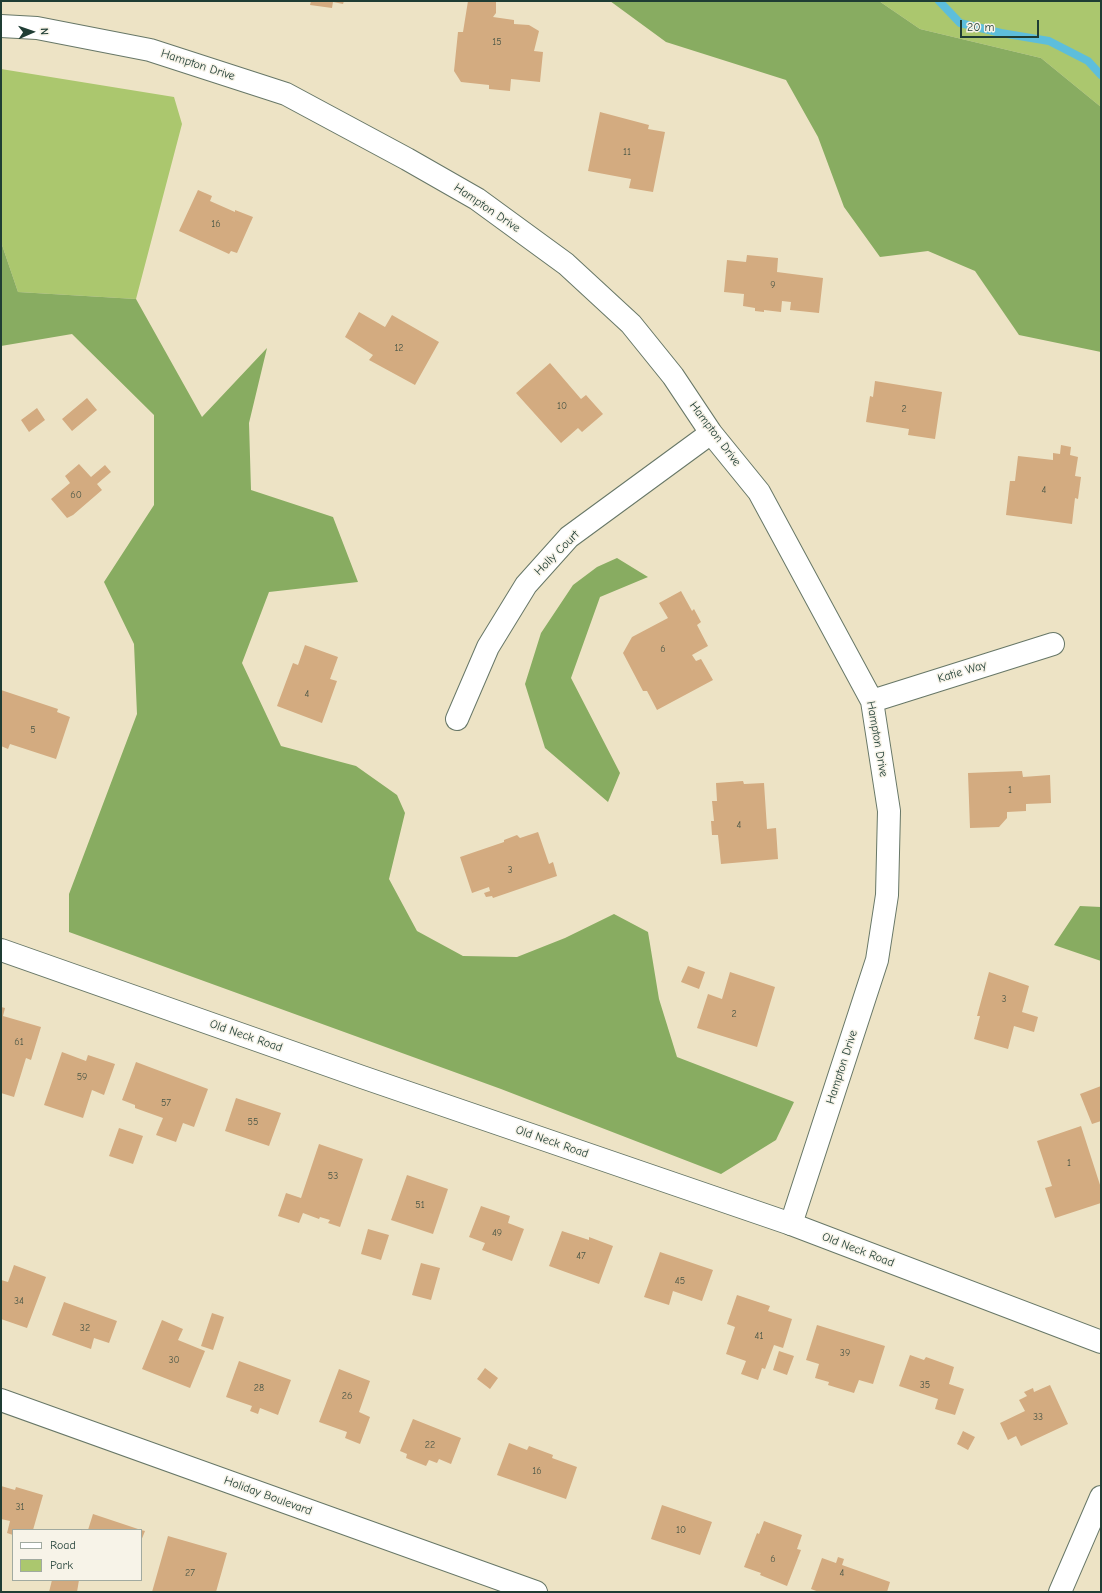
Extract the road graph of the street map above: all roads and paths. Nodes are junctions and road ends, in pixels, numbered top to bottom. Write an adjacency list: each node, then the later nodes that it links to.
1 (1, 26): 2 (street, Hampton Drive)
2 (711, 433): 4 (street, Hampton Drive); 5 (street, Holly Court)
3 (1053, 644): 4 (street, Katie Way)
4 (872, 701): 7 (street, Hampton Drive)
5 (457, 719)
6 (1, 950): 7 (street, Old Neck Road)
7 (791, 1224): 8 (street, Old Neck Road)
8 (1101, 1342)
9 (1, 1400): 11 (street, Holiday Boulevard)
10 (1101, 1497): 12 (street)
11 (536, 1592)
12 (1060, 1592)

